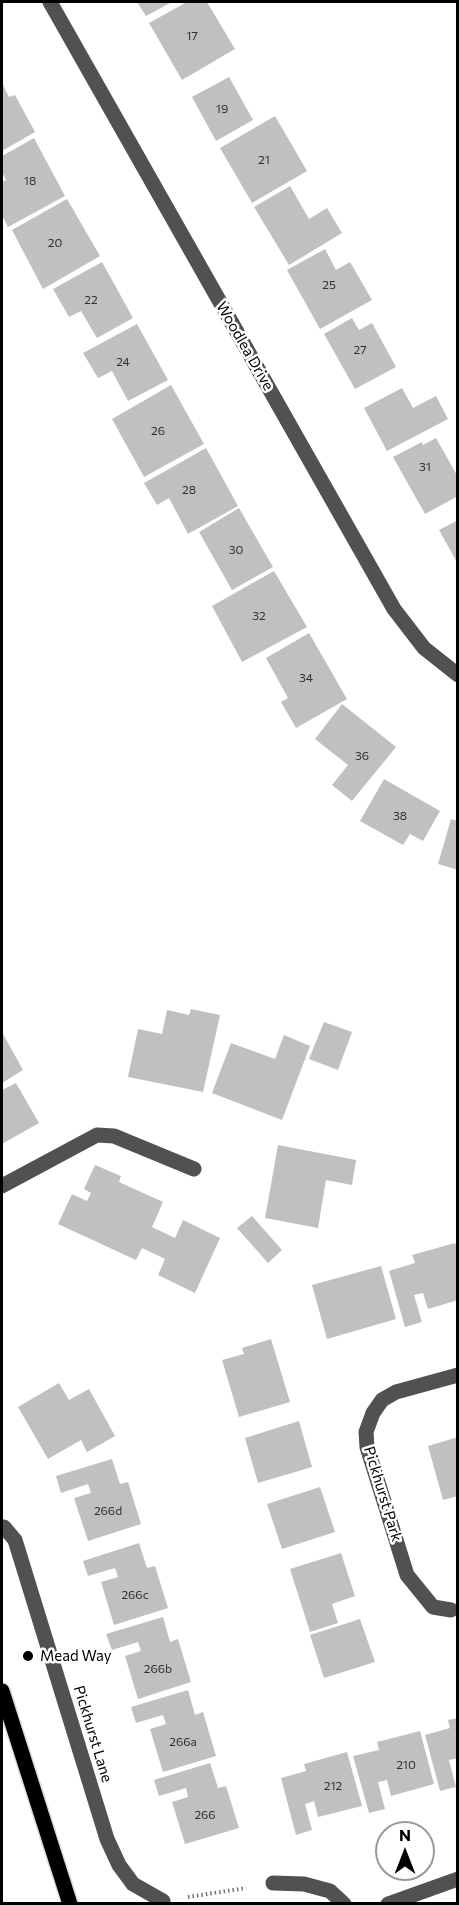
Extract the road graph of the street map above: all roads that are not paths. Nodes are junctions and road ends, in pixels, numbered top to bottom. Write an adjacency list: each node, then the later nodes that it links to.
1 (50, 2): 2 (street, Woodlea Drive)
2 (458, 675)
3 (194, 1169): 4 (street)
4 (2, 1186)
5 (458, 1375): 7 (street, Pickhurst Park)
6 (2, 1527): 11 (street, Pickhurst Lane)
7 (452, 1610)
8 (2, 1691): 13 (main road)
9 (458, 1878): 12 (street)
10 (273, 1883): 14 (street)
11 (163, 1901)
12 (388, 1903)
13 (70, 1904)
14 (344, 1904)

